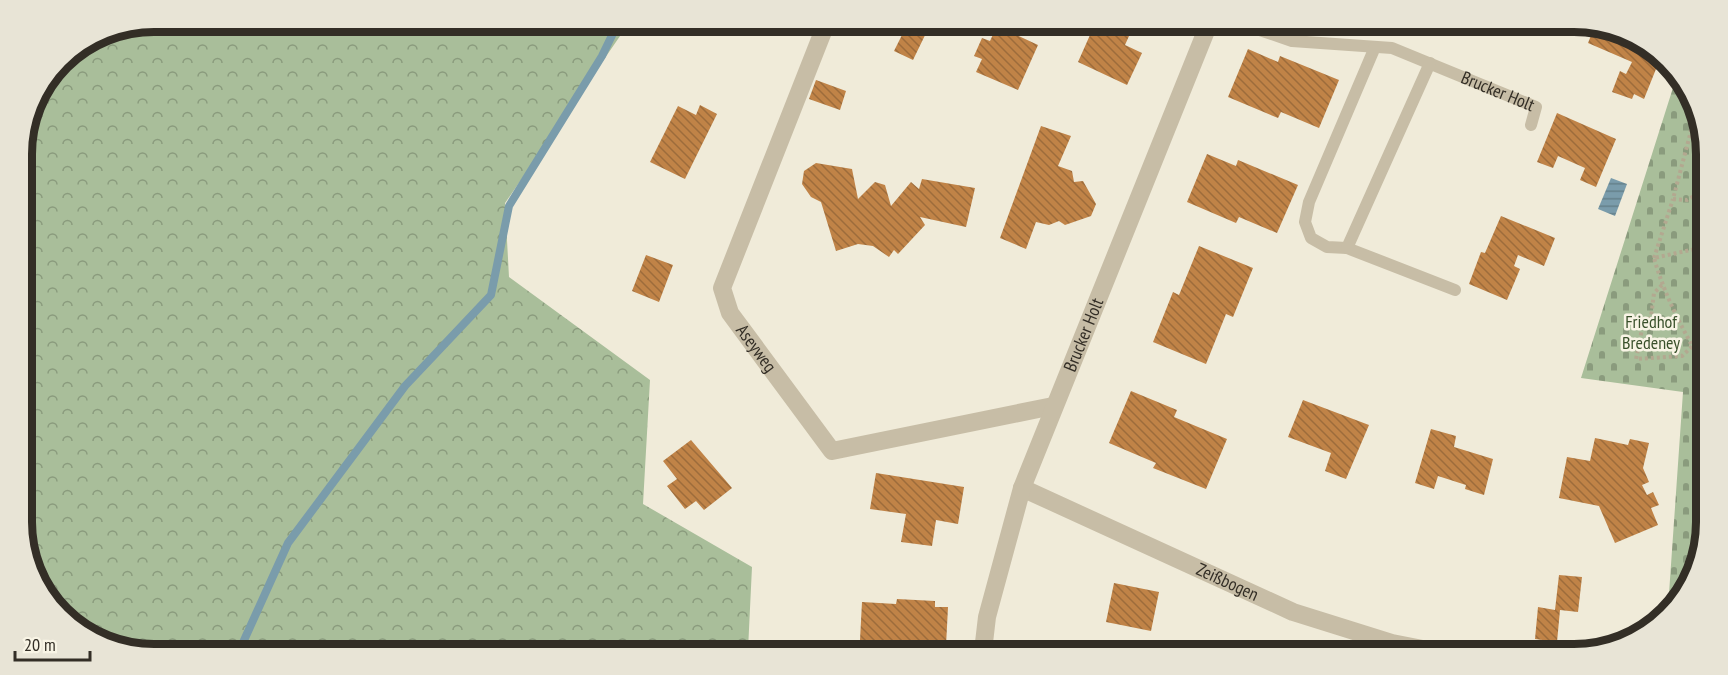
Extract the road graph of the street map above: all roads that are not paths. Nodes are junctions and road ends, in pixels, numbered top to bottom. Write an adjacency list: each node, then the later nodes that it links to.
1 (823, 32): 9 (street, Aseyweg)
2 (1206, 32): 9 (street, Brucker Holt)
3 (1266, 32): 4 (lane, Brucker Holt)
4 (1374, 47): 5 (lane, Brucker Holt); 7 (lane)
5 (1430, 63): 6 (lane, Brucker Holt); 7 (lane)
6 (1531, 125)
7 (1347, 248): 8 (lane)
8 (1455, 290)
9 (1053, 406): 10 (street, Brucker Holt)
10 (1022, 488): 11 (street, Brucker Holt); 12 (street, Zeißbogen)
11 (984, 643)
12 (1393, 643)

